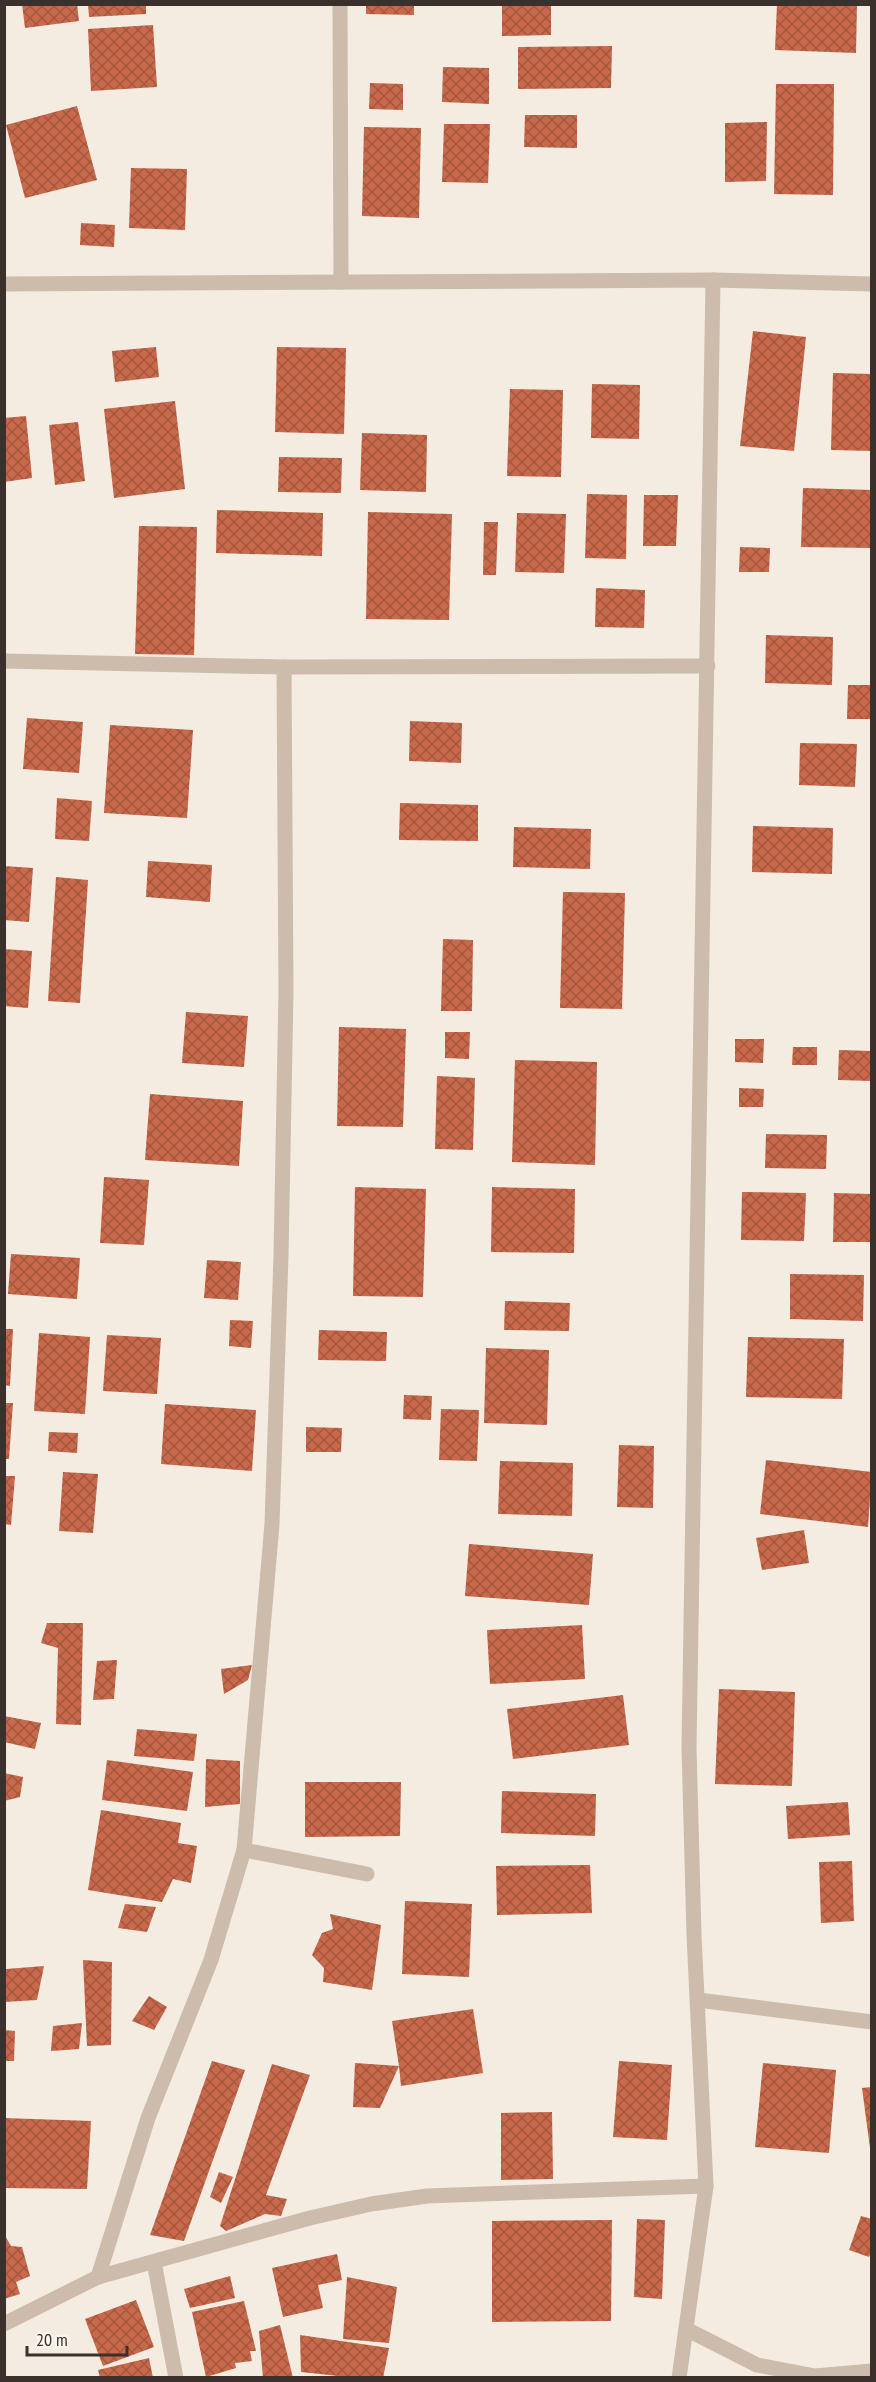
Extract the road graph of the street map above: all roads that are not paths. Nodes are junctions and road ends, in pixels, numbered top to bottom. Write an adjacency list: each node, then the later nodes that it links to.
1 (340, 4): 3 (street)
2 (713, 280): 3 (street); 5 (street); 7 (street)
3 (341, 282): 4 (street)
4 (4, 284)
5 (872, 284)
6 (4, 661): 8 (street)
7 (708, 666): 8 (street); 11 (street)
8 (284, 667): 9 (street)
9 (244, 1850): 10 (street); 15 (street)
10 (367, 1875)
11 (698, 2000): 12 (street); 13 (street)
12 (872, 2022)
13 (706, 2186): 14 (street); 17 (street)
14 (154, 2262): 15 (street); 19 (street)
15 (98, 2277): 16 (street)
16 (4, 2324)
17 (686, 2329): 18 (street); 20 (street)
18 (872, 2371)
19 (176, 2378)
20 (679, 2378)

